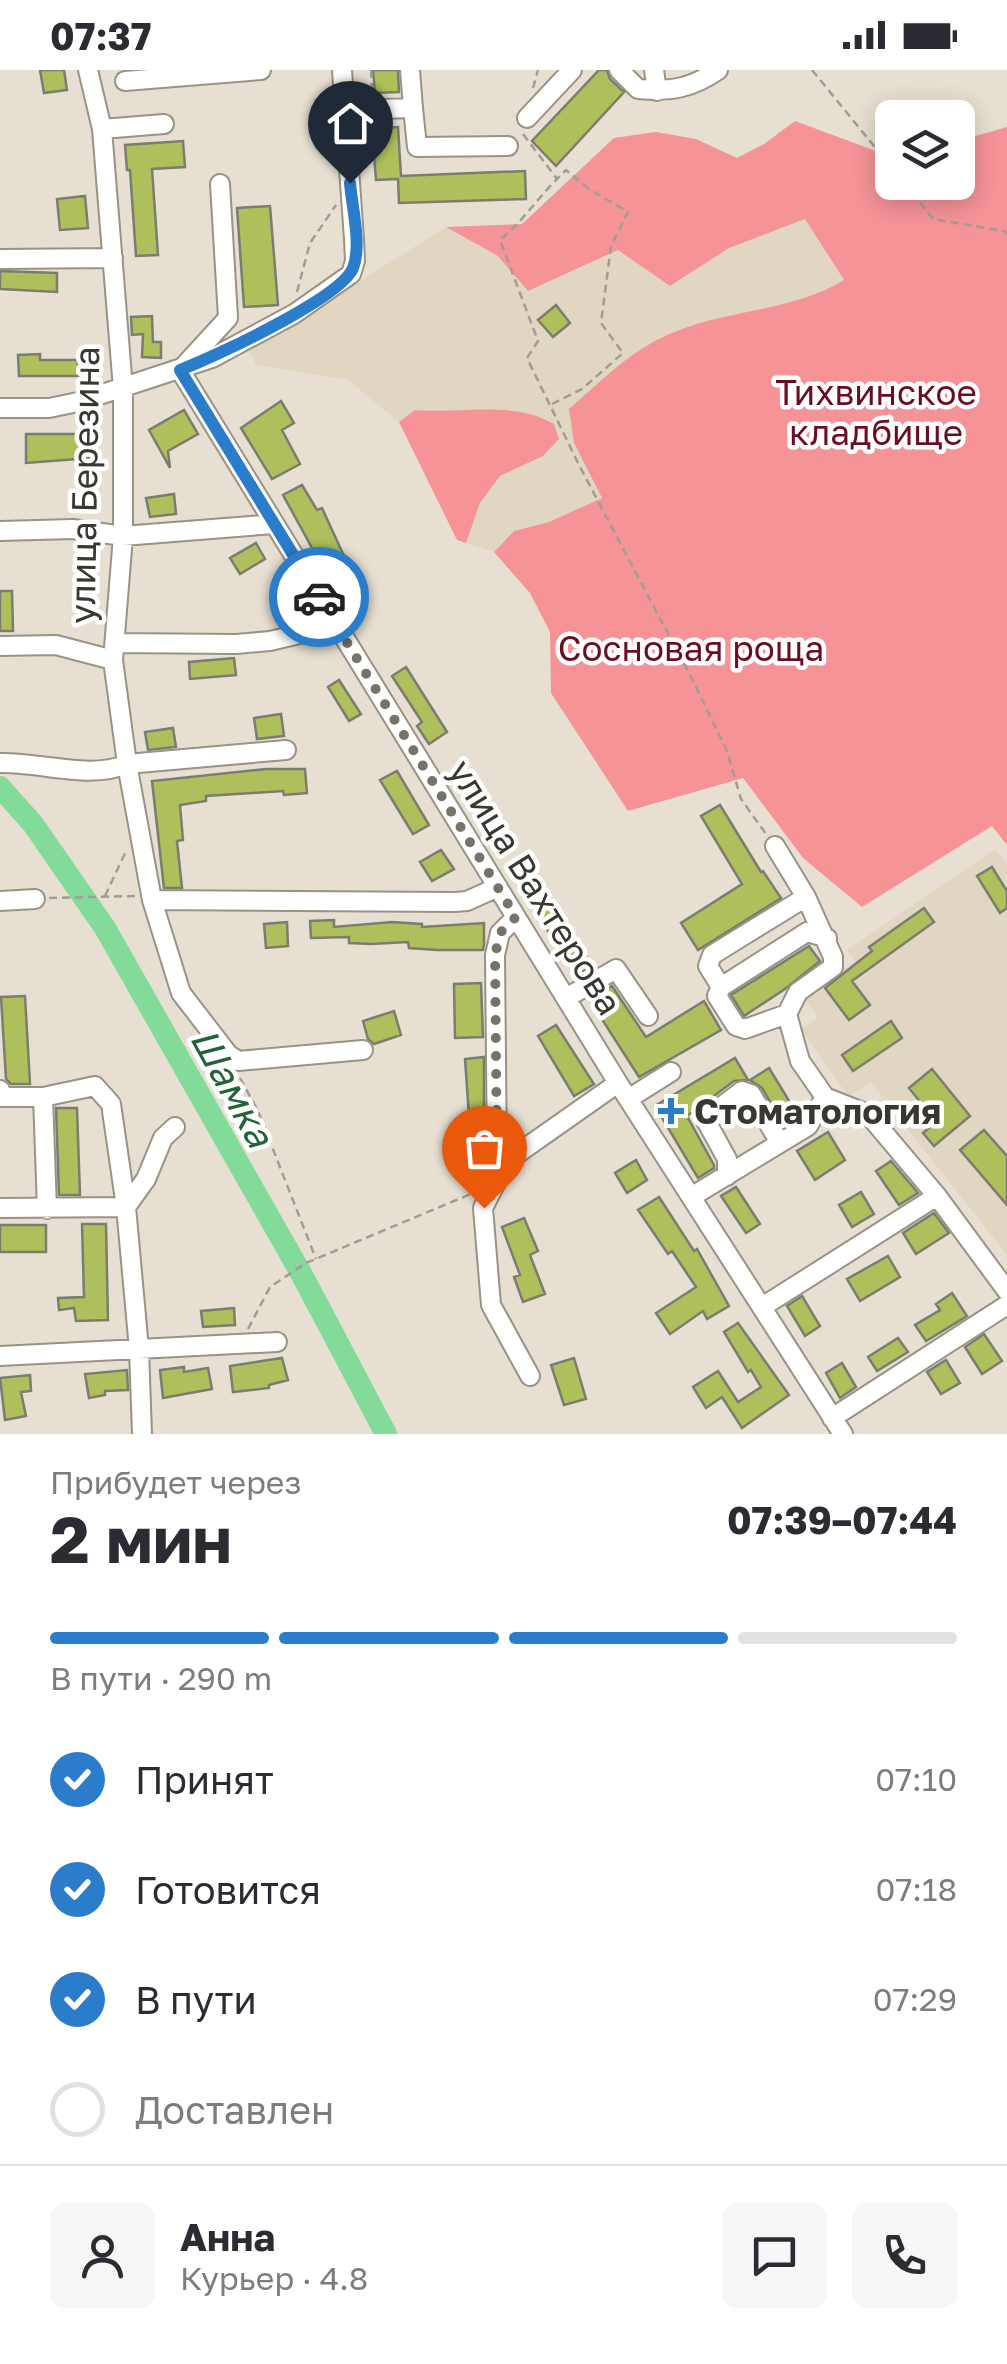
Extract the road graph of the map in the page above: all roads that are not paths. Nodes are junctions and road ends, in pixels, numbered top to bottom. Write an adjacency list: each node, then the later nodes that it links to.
1 (88, 70): 15 (street, улица Березина)
2 (261, 70): 9 (street)
3 (342, 70): 12 (street)
4 (410, 70): 11 (street)
5 (572, 70): 14 (street)
6 (619, 70): 10 (street)
7 (654, 70): 10 (street)
8 (718, 70): 10 (street)
9 (125, 82)
10 (656, 90)
11 (413, 108): 12 (street); 16 (street)
12 (346, 110): 20 (street)
13 (164, 124): 15 (street)
14 (523, 124)
15 (102, 129): 19 (street, улица Березина)
16 (508, 146)
17 (220, 184): 20 (street)
18 (0, 258): 19 (street)
19 (113, 258): 21 (street, улица Березина)
20 (180, 370): 21 (street); 23 (street, улица Вахтерова)
21 (123, 389): 22 (street); 25 (street, улица Березина)
22 (0, 408)
23 (274, 524): 25 (street); 26 (street, улица Вахтерова)
24 (0, 530): 25 (street)
25 (124, 536): 28 (street, улица Березина)
26 (337, 625): 28 (street); 33 (street, улица Вахтерова)
27 (0, 646): 28 (street)
28 (114, 652): 31 (street, улица Березина)
29 (286, 750): 31 (street)
30 (0, 763): 31 (street)
31 (127, 764): 36 (street, улица Березина)
32 (775, 846): 34 (street)
33 (498, 887): 36 (street); 38 (street, улица Вахтерова)
34 (806, 897): 39 (street); 40 (street)
35 (45, 899): 37 (street)
36 (152, 900): 44 (street, улица Березина)
37 (0, 901)
38 (516, 917): 41 (street, улица Вахтерова); 53 (street)
39 (827, 938): 40 (street); 42 (street)
40 (721, 987): 42 (street)
41 (566, 998): 43 (street); 48 (street, улица Вахтерова)
42 (787, 1014): 50 (street)
43 (648, 1016)
44 (363, 1050)
45 (671, 1072): 48 (street)
46 (0, 1078): 47 (street)
47 (0, 1090): 49 (street)
48 (623, 1091): 53 (street); 56 (street, улица Вахтерова)
49 (42, 1097): 57 (street); 59 (street)
50 (825, 1097): 52 (street); 55 (street)
51 (175, 1127): 57 (street)
52 (780, 1143): 54 (street); 54 (street)
53 (501, 1174): 66 (street)
54 (727, 1176): 56 (street)
55 (936, 1196): 60 (street); 62 (street)
56 (691, 1198): 62 (street, улица Вахтерова)
57 (126, 1207): 59 (street); 64 (street)
58 (0, 1208): 59 (street)
59 (47, 1209)
60 (1007, 1291)
61 (1007, 1305): 67 (street)
62 (762, 1308): 67 (street, улица Вахтерова)
63 (277, 1342): 64 (street)
64 (139, 1349): 65 (street); 68 (street)
65 (0, 1356)
66 (530, 1376)
67 (832, 1418): 69 (street, улица Вахтерова)
68 (142, 1434)
69 (843, 1434)

